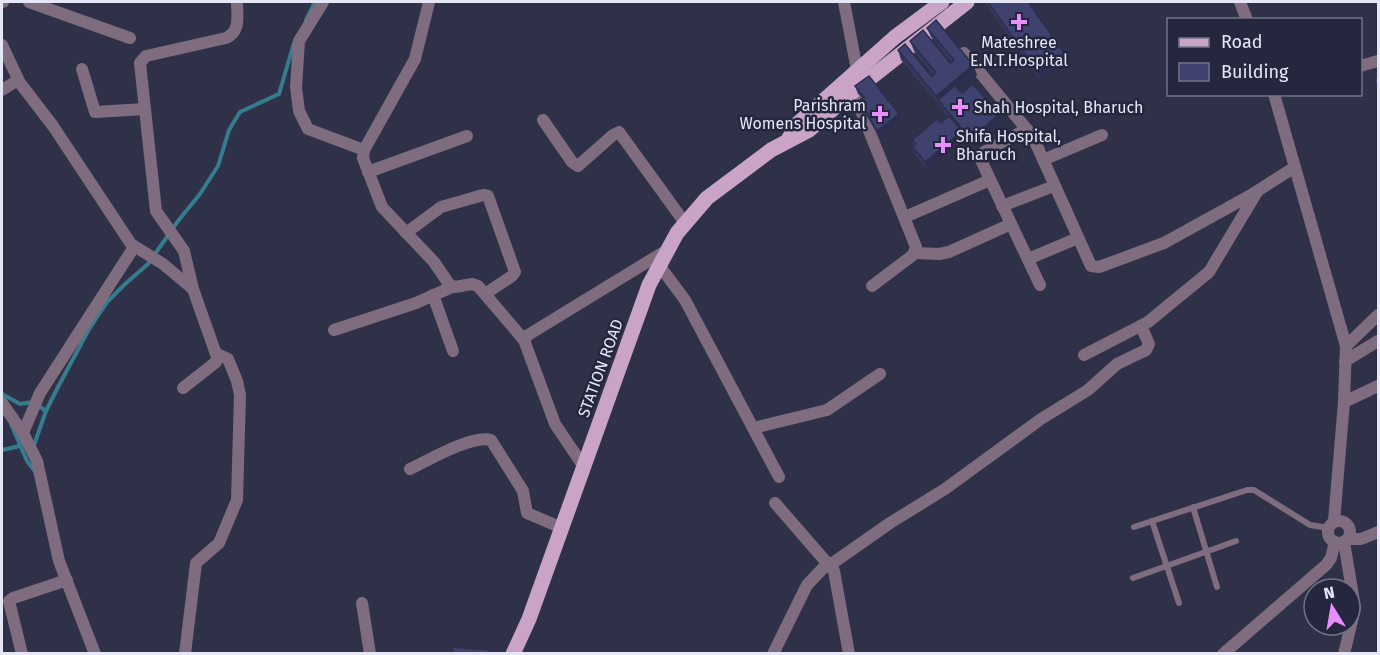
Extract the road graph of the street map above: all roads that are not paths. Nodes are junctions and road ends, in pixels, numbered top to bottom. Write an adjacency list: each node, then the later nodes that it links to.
1 (29, 2): 11 (street)
2 (237, 2): 21 (street)
3 (323, 2): 27 (street)
4 (429, 2): 27 (street)
5 (844, 2): 16 (street)
6 (942, 2): 16 (main road, STATION ROAD)
7 (967, 2): 10 (main road, STATION ROAD)
8 (1243, 3): 9 (street)
9 (1247, 18)
10 (946, 33): 16 (main road, STATION ROAD); 23 (street)
11 (130, 38)
12 (2, 45): 17 (street)
13 (1378, 61): 14 (street)
14 (1362, 65)
15 (82, 69): 21 (street)
16 (863, 75): 19 (main road, STATION ROAD); 26 (main road, STATION ROAD)
17 (18, 80): 18 (street); 40 (street)
18 (2, 90)
19 (853, 92): 26 (main road, STATION ROAD); 35 (street)
20 (1275, 96): 29 (street)
21 (145, 109): 48 (street)
22 (543, 120): 36 (street)
23 (1027, 129): 28 (street); 31 (street)
24 (1102, 135): 28 (street)
25 (467, 136): 30 (street)
26 (788, 140): 36 (main road, STATION ROAD)
27 (364, 150): 30 (street)
28 (1043, 160): 32 (street)
29 (1295, 167): 33 (street); 56 (street)
30 (368, 172): 38 (street)
31 (990, 180): 34 (street); 35 (street)
32 (1054, 186): 34 (street); 39 (street)
33 (1257, 191): 39 (street); 52 (street)
34 (1002, 206): 37 (street)
35 (905, 217): 42 (street)
36 (685, 223): 41 (main road, STATION ROAD)
37 (1011, 224): 42 (street); 43 (street)
38 (406, 233): 47 (street); 49 (street)
39 (1078, 238): 43 (street)
40 (134, 247): 48 (street); 67 (street)
41 (668, 250): 44 (main road, STATION ROAD); 54 (street)
42 (915, 253): 46 (street)
43 (1028, 259): 45 (street)
44 (660, 265): 66 (street); 68 (main road, STATION ROAD)
45 (1040, 285)
46 (872, 286)
47 (452, 287): 49 (street); 50 (street)
48 (193, 289): 58 (street)
49 (485, 294): 54 (street)
50 (433, 295): 53 (street); 57 (street)
51 (1378, 315): 56 (street)
52 (1141, 326): 59 (street); 81 (street)
53 (334, 330)
54 (524, 340): 68 (street)
55 (1378, 341): 60 (street)
56 (1346, 346): 60 (street)
57 (453, 351)
58 (217, 354): 63 (street); 90 (street)
59 (1084, 356)
60 (1345, 361): 64 (street)
61 (880, 374): 66 (street)
62 (1378, 386): 64 (street)
63 (183, 388)
64 (1344, 402): 74 (street)
65 (2, 403): 67 (street)
66 (753, 428): 70 (street)
67 (23, 433): 84 (street)
68 (584, 467): 76 (main road, STATION ROAD)
69 (410, 470): 76 (street)
70 (779, 477)
71 (776, 503): 81 (street)
72 (1193, 507): 73 (lane); 74 (lane); 80 (lane)
73 (1152, 521): 75 (lane); 82 (lane)
74 (1331, 524): 79 (street); 79 (street)
75 (1134, 527)
76 (562, 528): 92 (main road, STATION ROAD)
77 (1378, 532): 79 (street)
78 (1236, 541): 80 (lane)
79 (1342, 541): 95 (street); 96 (street)
80 (1206, 552): 82 (lane); 85 (lane)
81 (826, 561): 93 (street); 94 (street)
82 (1168, 566): 83 (lane); 87 (lane)
83 (1133, 578)
84 (66, 580): 88 (street); 89 (street)
85 (1217, 587)
86 (362, 603): 91 (street)
87 (1179, 603)
88 (22, 654)
89 (95, 654)
90 (185, 654)
91 (370, 654)
92 (513, 654)
93 (773, 654)
94 (849, 654)
95 (1223, 654)
96 (1344, 654)

